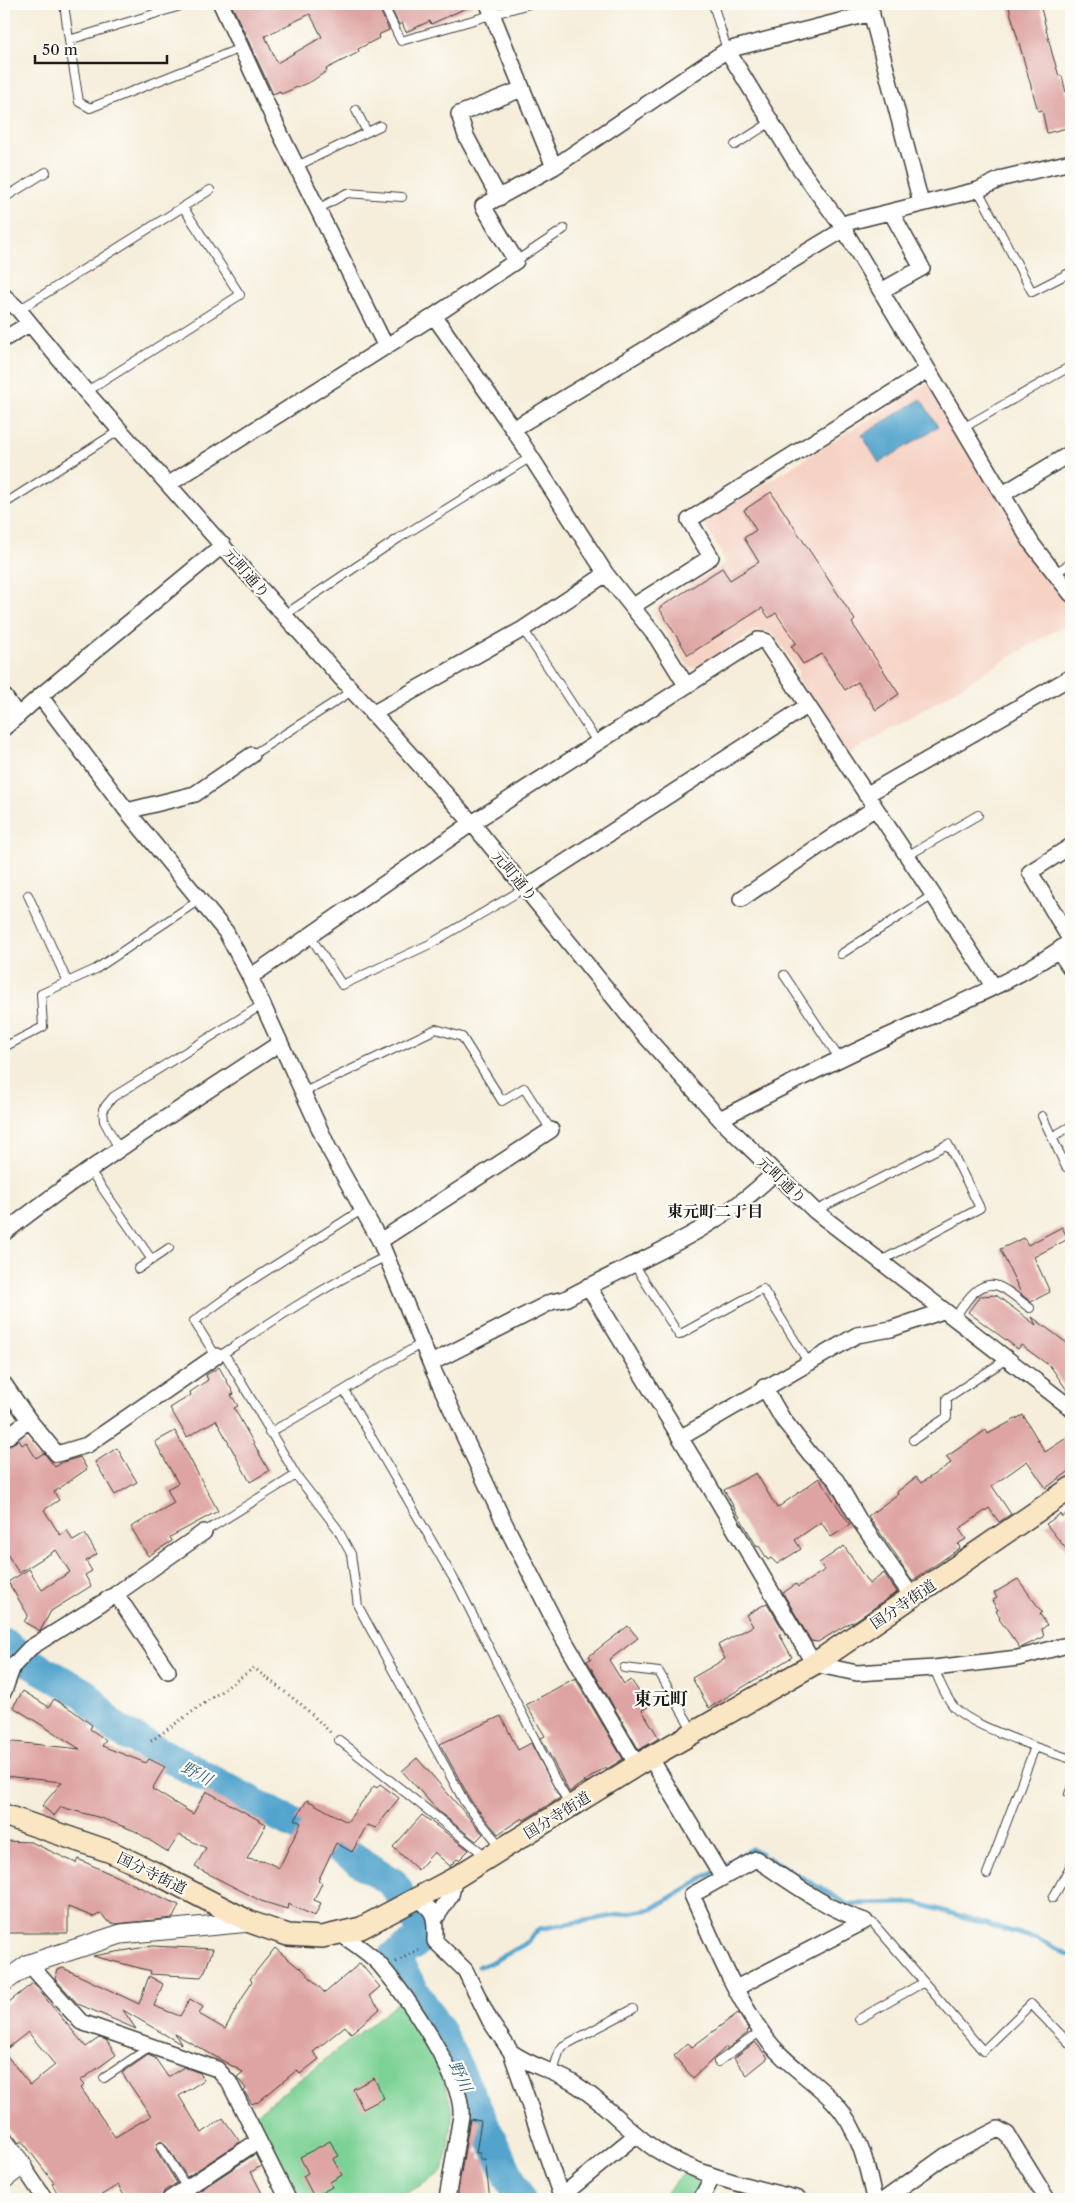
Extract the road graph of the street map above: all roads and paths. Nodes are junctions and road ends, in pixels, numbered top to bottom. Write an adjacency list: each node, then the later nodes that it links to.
1 (64, 4): 9 (lane)
2 (187, 4): 9 (lane)
3 (221, 4): 10 (street)
4 (383, 4): 8 (lane)
5 (529, 4): 8 (lane)
6 (713, 4): 11 (lane)
7 (871, 8): 11 (street); 27 (street)
8 (490, 10): 12 (street)
9 (69, 40): 10 (lane)
10 (241, 48): 19 (street)
11 (727, 50): 14 (street); 20 (street)
12 (522, 89): 20 (street); 26 (street)
13 (356, 110): 16 (lane)
14 (771, 122): 17 (lane); 31 (street)
15 (380, 126): 16 (lane)
16 (367, 132): 19 (lane)
17 (735, 144)
18 (1071, 162): 23 (street)
19 (296, 166): 29 (street)
20 (554, 167): 26 (street)
21 (46, 172): 24 (lane)
22 (210, 190): 28 (lane)
23 (978, 190): 27 (street); 34 (lane)
24 (4, 198)
25 (402, 198): 29 (lane)
26 (499, 198): 33 (street)
27 (921, 203): 30 (street)
28 (183, 207): 37 (lane); 44 (lane)
29 (318, 209): 41 (street)
30 (891, 212): 31 (street); 35 (street)
31 (842, 226): 35 (street); 46 (street)
32 (564, 229): 33 (lane)
33 (516, 261): 38 (street)
34 (1071, 272)
35 (881, 291): 43 (street)
36 (4, 296): 37 (street, 元町通り)
37 (19, 310): 39 (street, 元町通り)
38 (434, 316): 41 (street); 46 (street)
39 (29, 324): 40 (street); 44 (street, 元町通り)
40 (4, 339)
41 (386, 346): 50 (street)
42 (1071, 366): 45 (lane)
43 (928, 370): 45 (street); 58 (street)
44 (86, 392): 47 (street, 元町通り)
45 (963, 428): 51 (street)
46 (514, 429): 49 (street)
47 (120, 430): 50 (street, 元町通り); 52 (lane)
48 (1071, 453): 51 (street)
49 (531, 457): 56 (street); 59 (lane)
50 (168, 484): 53 (street, 元町通り)
51 (1002, 494): 55 (street)
52 (4, 504)
53 (223, 546): 59 (street, 元町通り); 65 (street)
54 (1071, 563): 55 (lane)
55 (1055, 573): 57 (street)
56 (606, 574): 58 (street); 60 (street)
57 (1071, 594)
58 (633, 606): 62 (street)
59 (284, 615): 63 (street, 元町通り)
60 (523, 629): 67 (street); 70 (lane)
61 (1071, 677): 72 (street)
62 (686, 685): 66 (street); 70 (street)
63 (352, 691): 67 (street, 元町通り); 71 (lane)
64 (4, 696): 68 (street)
65 (40, 696): 68 (street); 74 (street)
66 (808, 706): 72 (street); 79 (street)
67 (372, 714): 76 (street, 元町通り)
68 (18, 716): 69 (street)
69 (4, 728)
70 (598, 742): 76 (street)
71 (252, 755): 74 (street)
72 (866, 795): 73 (street)
73 (875, 808): 78 (street); 82 (street)
74 (127, 811): 83 (street)
75 (978, 815): 78 (lane)
76 (472, 823): 79 (street, 元町通り); 84 (street)
77 (1071, 846): 85 (street)
78 (907, 856): 81 (street)
79 (525, 888): 84 (lane); 99 (street, 元町通り)
80 (28, 895): 91 (lane)
81 (933, 895): 87 (lane); 92 (street)
82 (741, 899)
83 (199, 900): 90 (street); 91 (lane)
84 (310, 936): 90 (street)
85 (1071, 941): 86 (street)
86 (1059, 951): 88 (street); 92 (street)
87 (842, 954)
88 (1071, 969)
89 (784, 975): 96 (lane)
90 (250, 977): 93 (street)
91 (68, 983): 95 (lane)
92 (994, 987): 96 (street)
93 (262, 1005): 94 (street); 103 (lane)
94 (280, 1043): 97 (street); 103 (street)
95 (4, 1047)
96 (839, 1058): 99 (street)
97 (302, 1094): 101 (lane); 107 (street)
98 (1042, 1116): 102 (lane)
99 (720, 1120): 106 (street, 元町通り)
100 (1071, 1126): 102 (lane)
101 (551, 1130): 110 (street)
102 (1052, 1137): 104 (lane)
103 (119, 1148): 105 (street)
104 (1066, 1167)
105 (89, 1169): 109 (street); 113 (lane)
106 (774, 1173): 108 (street, 元町通り); 115 (street)
107 (363, 1209): 110 (street); 121 (lane)
108 (815, 1211): 114 (street, 元町通り); 114 (lane)
109 (4, 1232)
110 (380, 1241): 112 (street)
111 (169, 1248): 113 (lane)
112 (387, 1256): 120 (street); 121 (lane)
113 (152, 1260): 116 (lane)
114 (879, 1262): 119 (street, 元町通り)
115 (634, 1264): 117 (street); 123 (lane)
116 (138, 1269)
117 (588, 1286): 124 (street); 131 (street)
118 (1030, 1308): 119 (lane)
119 (948, 1315): 122 (street, 元町通り); 123 (street)
120 (422, 1343): 124 (street); 127 (lane)
121 (220, 1355): 129 (street); 130 (lane)
122 (1007, 1358): 128 (street, 元町通り); 133 (lane)
123 (808, 1362): 126 (street)
124 (430, 1363): 150 (street)
125 (4, 1384): 129 (street)
126 (764, 1387): 131 (street); 138 (street)
127 (344, 1390): 130 (lane); 153 (lane)
128 (1071, 1408)
129 (29, 1420): 132 (street)
130 (269, 1433): 134 (lane)
131 (680, 1438): 140 (street)
132 (4, 1439)
133 (913, 1440)
134 (296, 1475): 136 (lane); 155 (lane)
135 (1071, 1488): 138 (main road, 国分寺街道)
136 (204, 1532): 137 (street)
137 (116, 1594): 143 (street); 144 (street)
138 (913, 1598): 140 (main road, 国分寺街道)
139 (1071, 1644): 142 (street)
140 (814, 1664): 142 (street); 145 (main road, 国分寺街道)
141 (624, 1668): 145 (lane)
142 (934, 1668): 148 (lane)
143 (168, 1671)
144 (4, 1691)
145 (694, 1733): 150 (main road, 国分寺街道)
146 (339, 1740): 147 (path); 155 (lane)
147 (151, 1742)
148 (1035, 1747): 149 (lane); 157 (lane)
149 (1071, 1760)
150 (644, 1761): 153 (main road, 国分寺街道); 158 (street)
151 (1071, 1789): 152 (lane)
152 (1071, 1795)
153 (571, 1807): 155 (main road, 国分寺街道)
154 (4, 1815): 164 (main road, 国分寺街道)
155 (496, 1854): 159 (main road, 国分寺街道)
156 (1071, 1865): 161 (lane)
157 (987, 1874)
158 (722, 1877): 163 (street); 169 (street)
159 (455, 1878): 160 (main road, 国分寺街道); 162 (street)
160 (418, 1898): 162 (street); 165 (main road, 国分寺街道)
161 (1053, 1898)
162 (435, 1918): 175 (street)
163 (865, 1921): 168 (lane); 169 (street)
164 (250, 1922): 165 (main road, 国分寺街道); 166 (street)
165 (341, 1934): 190 (street)
166 (29, 1964): 167 (street); 174 (street)
167 (4, 1982)
168 (924, 1982): 171 (lane); 173 (lane)
169 (736, 1988): 172 (street)
170 (633, 2009): 177 (lane)
171 (859, 2019)
172 (761, 2031): 176 (lane); 194 (street)
173 (1071, 2045)
174 (150, 2047): 178 (lane); 180 (street)
175 (510, 2052): 177 (street); 191 (street)
176 (718, 2062)
177 (553, 2072): 179 (street)
178 (104, 2078)
179 (636, 2135): 184 (street); 191 (street)
180 (258, 2141): 186 (street); 189 (street)
181 (4, 2142): 183 (street)
182 (161, 2147): 186 (lane)
183 (22, 2165): 185 (street); 187 (street)
184 (713, 2176): 192 (street); 193 (street)
185 (4, 2179)
186 (187, 2188): 188 (street)
187 (45, 2199)
188 (170, 2199)
189 (288, 2199)
190 (447, 2199)
191 (560, 2199)
192 (702, 2199)
193 (799, 2199)
194 (874, 2199)
195 (885, 2199): 196 (street)
196 (1047, 2199)

